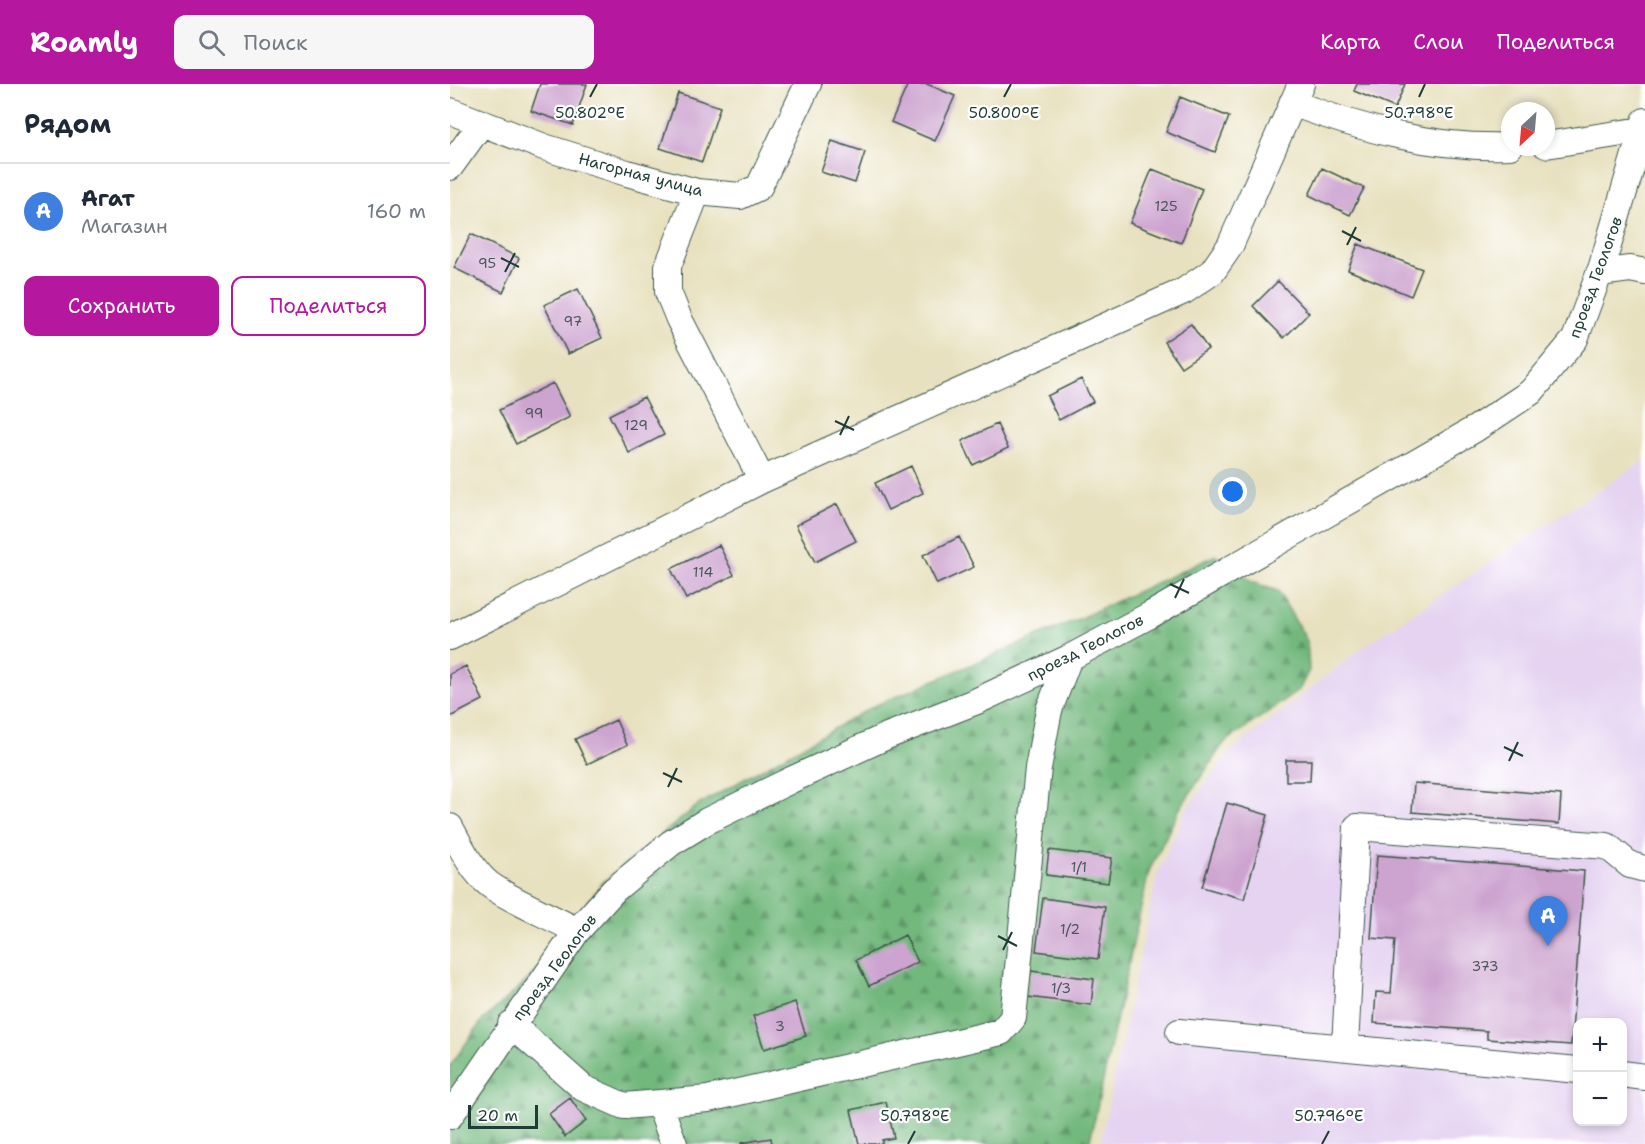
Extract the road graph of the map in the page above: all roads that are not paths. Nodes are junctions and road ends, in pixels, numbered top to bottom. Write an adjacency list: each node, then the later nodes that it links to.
1 (808, 84): 9 (street, Нагорная улица)
2 (1296, 94): 7 (street); 12 (street)
3 (450, 111): 4 (street, Нагорная улица)
4 (481, 124): 8 (street); 9 (street, Нагорная улица)
5 (1644, 125): 6 (street); 11 (street, проезд Геологов)
6 (1555, 143)
7 (1501, 146)
8 (450, 167)
9 (697, 192): 12 (street)
10 (1645, 272): 11 (street)
11 (1599, 273): 14 (street, проезд Геологов)
12 (762, 480): 13 (street)
13 (450, 637)
14 (1069, 658): 17 (street, проезд Геологов); 24 (street)
15 (450, 827): 17 (street)
16 (1645, 869): 20 (street)
17 (578, 931): 18 (street, проезд Геологов)
18 (511, 1024): 24 (street); 25 (street, проезд Геологов)
19 (1179, 1032): 20 (street)
20 (1345, 1046): 21 (street)
21 (1573, 1069)
22 (1627, 1075): 23 (street)
23 (1645, 1077)
24 (659, 1103): 26 (street)
25 (450, 1116)
26 (674, 1144)

